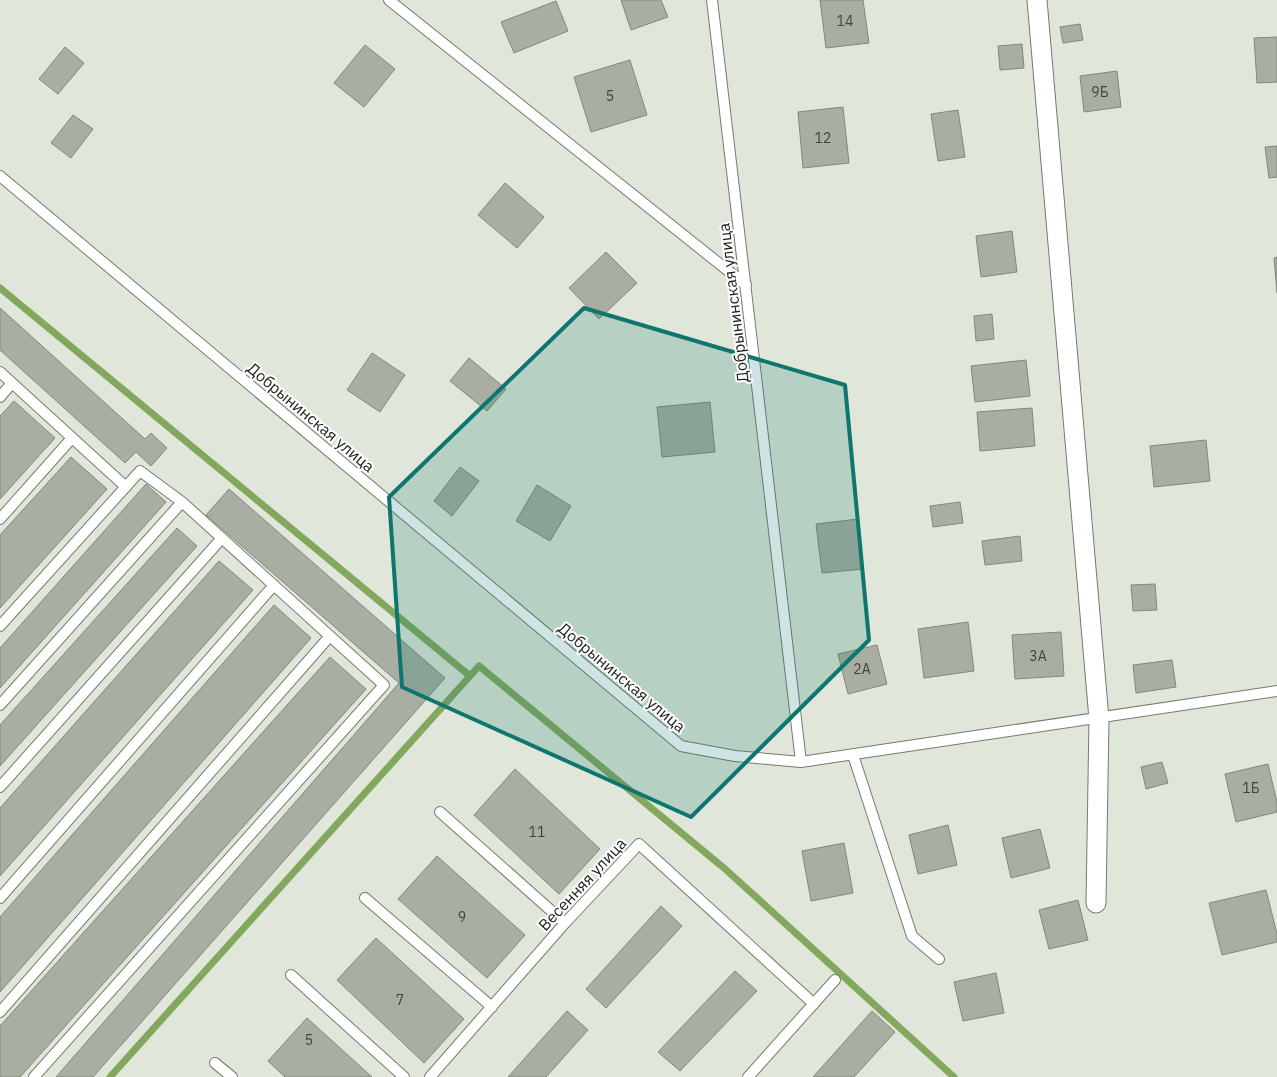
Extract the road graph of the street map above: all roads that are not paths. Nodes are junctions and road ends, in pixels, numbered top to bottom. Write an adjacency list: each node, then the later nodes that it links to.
1 (389, 0): 5 (lane)
2 (712, 0): 5 (lane, Добрынинская улица)
3 (1037, 0): 19 (street)
4 (0, 176): 21 (lane, Добрынинская улица)
5 (746, 285): 21 (lane, Добрынинская улица)
6 (0, 372): 7 (lane)
7 (12, 383): 8 (lane); 9 (lane)
8 (0, 397)
9 (72, 438): 10 (lane); 12 (lane)
10 (126, 487): 11 (lane); 15 (lane)
11 (182, 502): 13 (lane); 18 (lane)
12 (0, 519)
13 (222, 538): 14 (lane); 22 (lane)
14 (274, 585): 16 (lane); 24 (lane)
15 (0, 626)
16 (330, 636): 33 (lane); 35 (lane)
17 (1277, 690): 19 (lane)
18 (0, 705)
19 (1099, 718): 20 (lane); 26 (street)
20 (853, 755): 21 (lane); 28 (lane)
21 (801, 762)
22 (0, 786)
23 (440, 812): 27 (lane)
24 (0, 898)
25 (365, 898): 32 (lane)
26 (1096, 903)
27 (566, 923): 31 (lane, Весенняя улица); 32 (lane, Весенняя улица)
28 (939, 959)
29 (291, 975): 37 (lane)
30 (835, 980): 31 (lane)
31 (814, 1004): 39 (lane)
32 (492, 1007): 38 (lane, Весенняя улица)
33 (0, 1012)
34 (215, 1063): 36 (lane)
35 (34, 1077)
36 (232, 1077)
37 (404, 1077)
38 (430, 1077)
39 (748, 1077)

